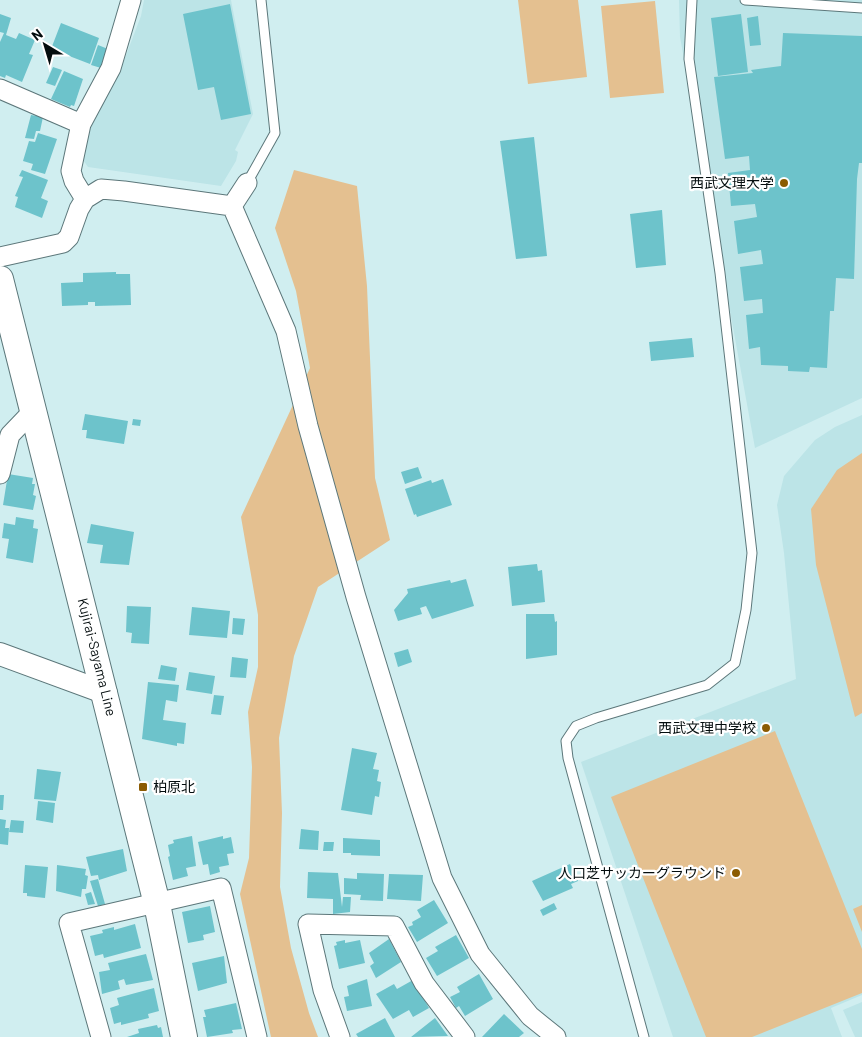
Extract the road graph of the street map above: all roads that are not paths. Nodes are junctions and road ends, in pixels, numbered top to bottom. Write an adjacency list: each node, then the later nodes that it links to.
1 (131, 0): 7 (street)
2 (261, 0): 8 (lane)
3 (692, 0): 24 (lane)
4 (745, 0): 5 (lane)
5 (862, 8)
6 (0, 89): 7 (street)
7 (80, 124): 9 (street)
8 (247, 183): 10 (street)
9 (85, 199): 10 (street); 11 (street)
10 (232, 206): 23 (street)
11 (0, 257)
12 (0, 279): 13 (main road, Kujirai-Sayama Line)
13 (33, 411): 14 (street); 16 (main road, Kujirai-Sayama Line)
14 (0, 474)
15 (0, 654): 16 (street)
16 (106, 693): 17 (main road, Kujirai-Sayama Line)
17 (158, 904): 18 (street); 19 (main road, Kujirai-Sayama Line); 20 (street)
18 (101, 1037)
19 (184, 1037)
20 (257, 1037)
21 (340, 1037): 22 (street)
22 (465, 1037)
23 (556, 1037)
24 (644, 1037)

